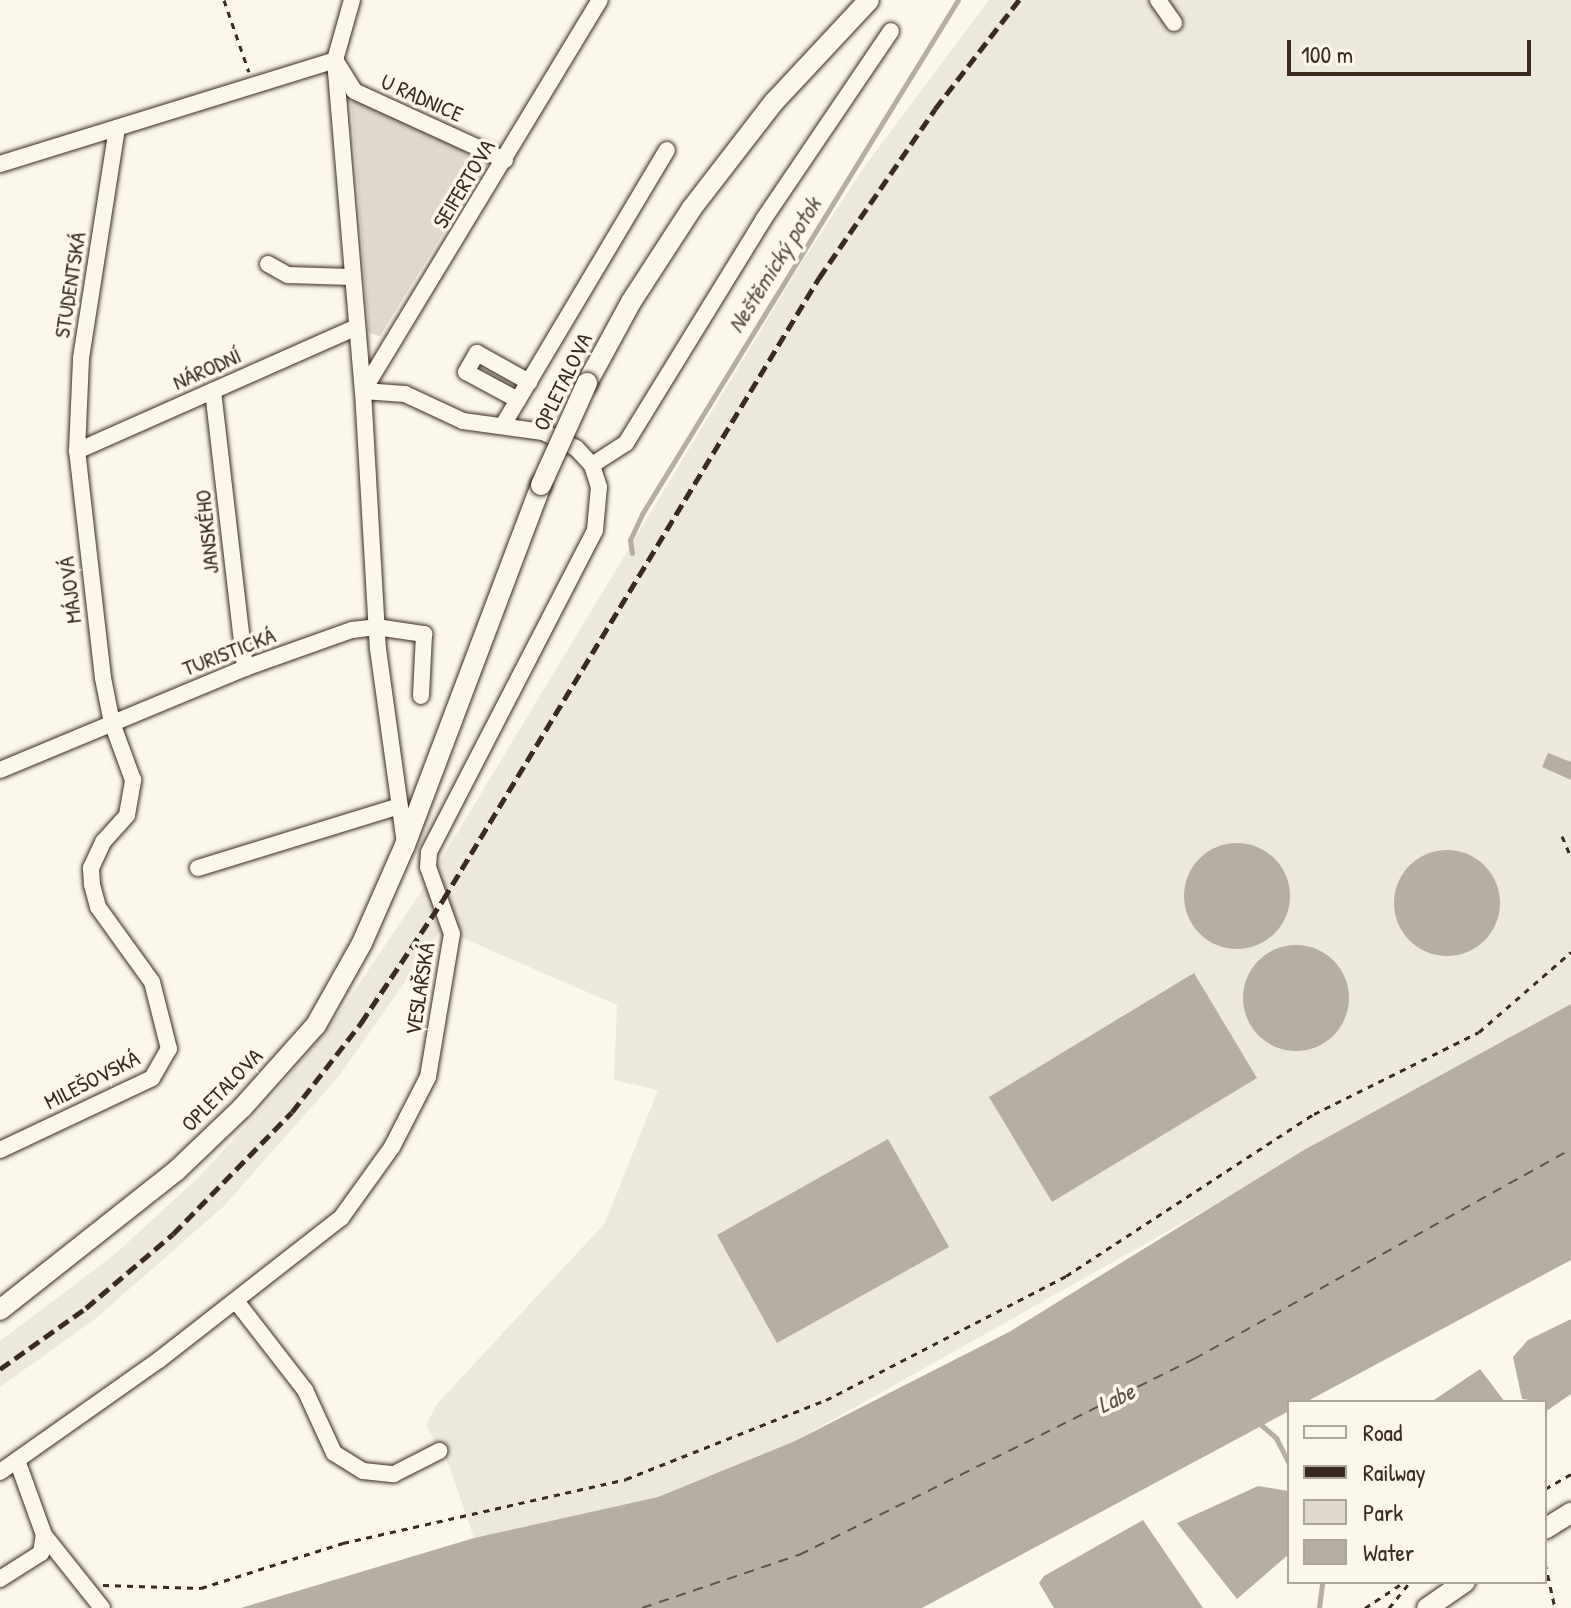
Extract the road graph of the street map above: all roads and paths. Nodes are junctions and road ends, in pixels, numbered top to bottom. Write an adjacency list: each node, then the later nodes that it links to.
1 (224, 0): 9 (path)
2 (352, 0): 8 (street)
3 (600, 0): 12 (street, SEIFERTOVA)
4 (869, 0): 31 (main road, OPLETALOVA, bridge)
5 (1158, 0): 6 (street)
6 (1174, 23)
7 (891, 31): 23 (street)
8 (335, 60): 9 (street); 12 (street, U RADNICE); 15 (street)
9 (254, 85): 10 (street)
10 (117, 128): 13 (street); 22 (street, STUDENTSKÁ)
11 (667, 150): 17 (street)
12 (505, 160): 19 (street, SEIFERTOVA)
13 (0, 164)
14 (268, 264): 15 (street)
15 (351, 277): 16 (street)
16 (355, 328): 18 (street, NÁRODNÍ); 19 (street)
17 (529, 382): 20 (street); 20 (street)
18 (213, 391): 22 (street, NÁRODNÍ); 25 (street, JANSKÉHO)
19 (363, 391): 21 (street); 24 (street)
20 (518, 400): 21 (street)
21 (503, 425): 23 (street)
22 (77, 451): 27 (street, MÁJOVÁ)
23 (592, 465): 36 (street, VESLAŘSKÁ)
24 (376, 627): 25 (street, TURISTICKÁ); 26 (street, TURISTICKÁ); 29 (street)
25 (245, 668): 27 (street, TURISTICKÁ)
26 (421, 696)
27 (112, 723): 28 (street, TURISTICKÁ); 35 (street, MILEŠOVSKÁ)
28 (0, 770)
29 (400, 806): 31 (street); 33 (street)
30 (1562, 836): 32 (path)
31 (405, 845): 37 (main road, OPLETALOVA)
32 (1571, 857)
33 (198, 868)
34 (1571, 952): 48 (path)
35 (0, 1150)
36 (236, 1301): 38 (street); 39 (street, VESLAŘSKÁ)
37 (0, 1310)
38 (439, 1451)
39 (18, 1463): 40 (street, VESLAŘSKÁ); 45 (street)
40 (0, 1472)
41 (1571, 1474): 42 (path)
42 (1547, 1488)
43 (1571, 1513): 44 (main road)
44 (1547, 1528)
45 (44, 1535): 47 (street); 48 (street)
46 (1547, 1572): 56 (path)
47 (0, 1579)
48 (80, 1584): 52 (street)
49 (1401, 1584): 53 (path)
50 (1408, 1584): 54 (path)
51 (1462, 1584): 55 (main road)
52 (102, 1608)
53 (1365, 1608)
54 (1389, 1608)
55 (1427, 1608)
56 (1555, 1608)

